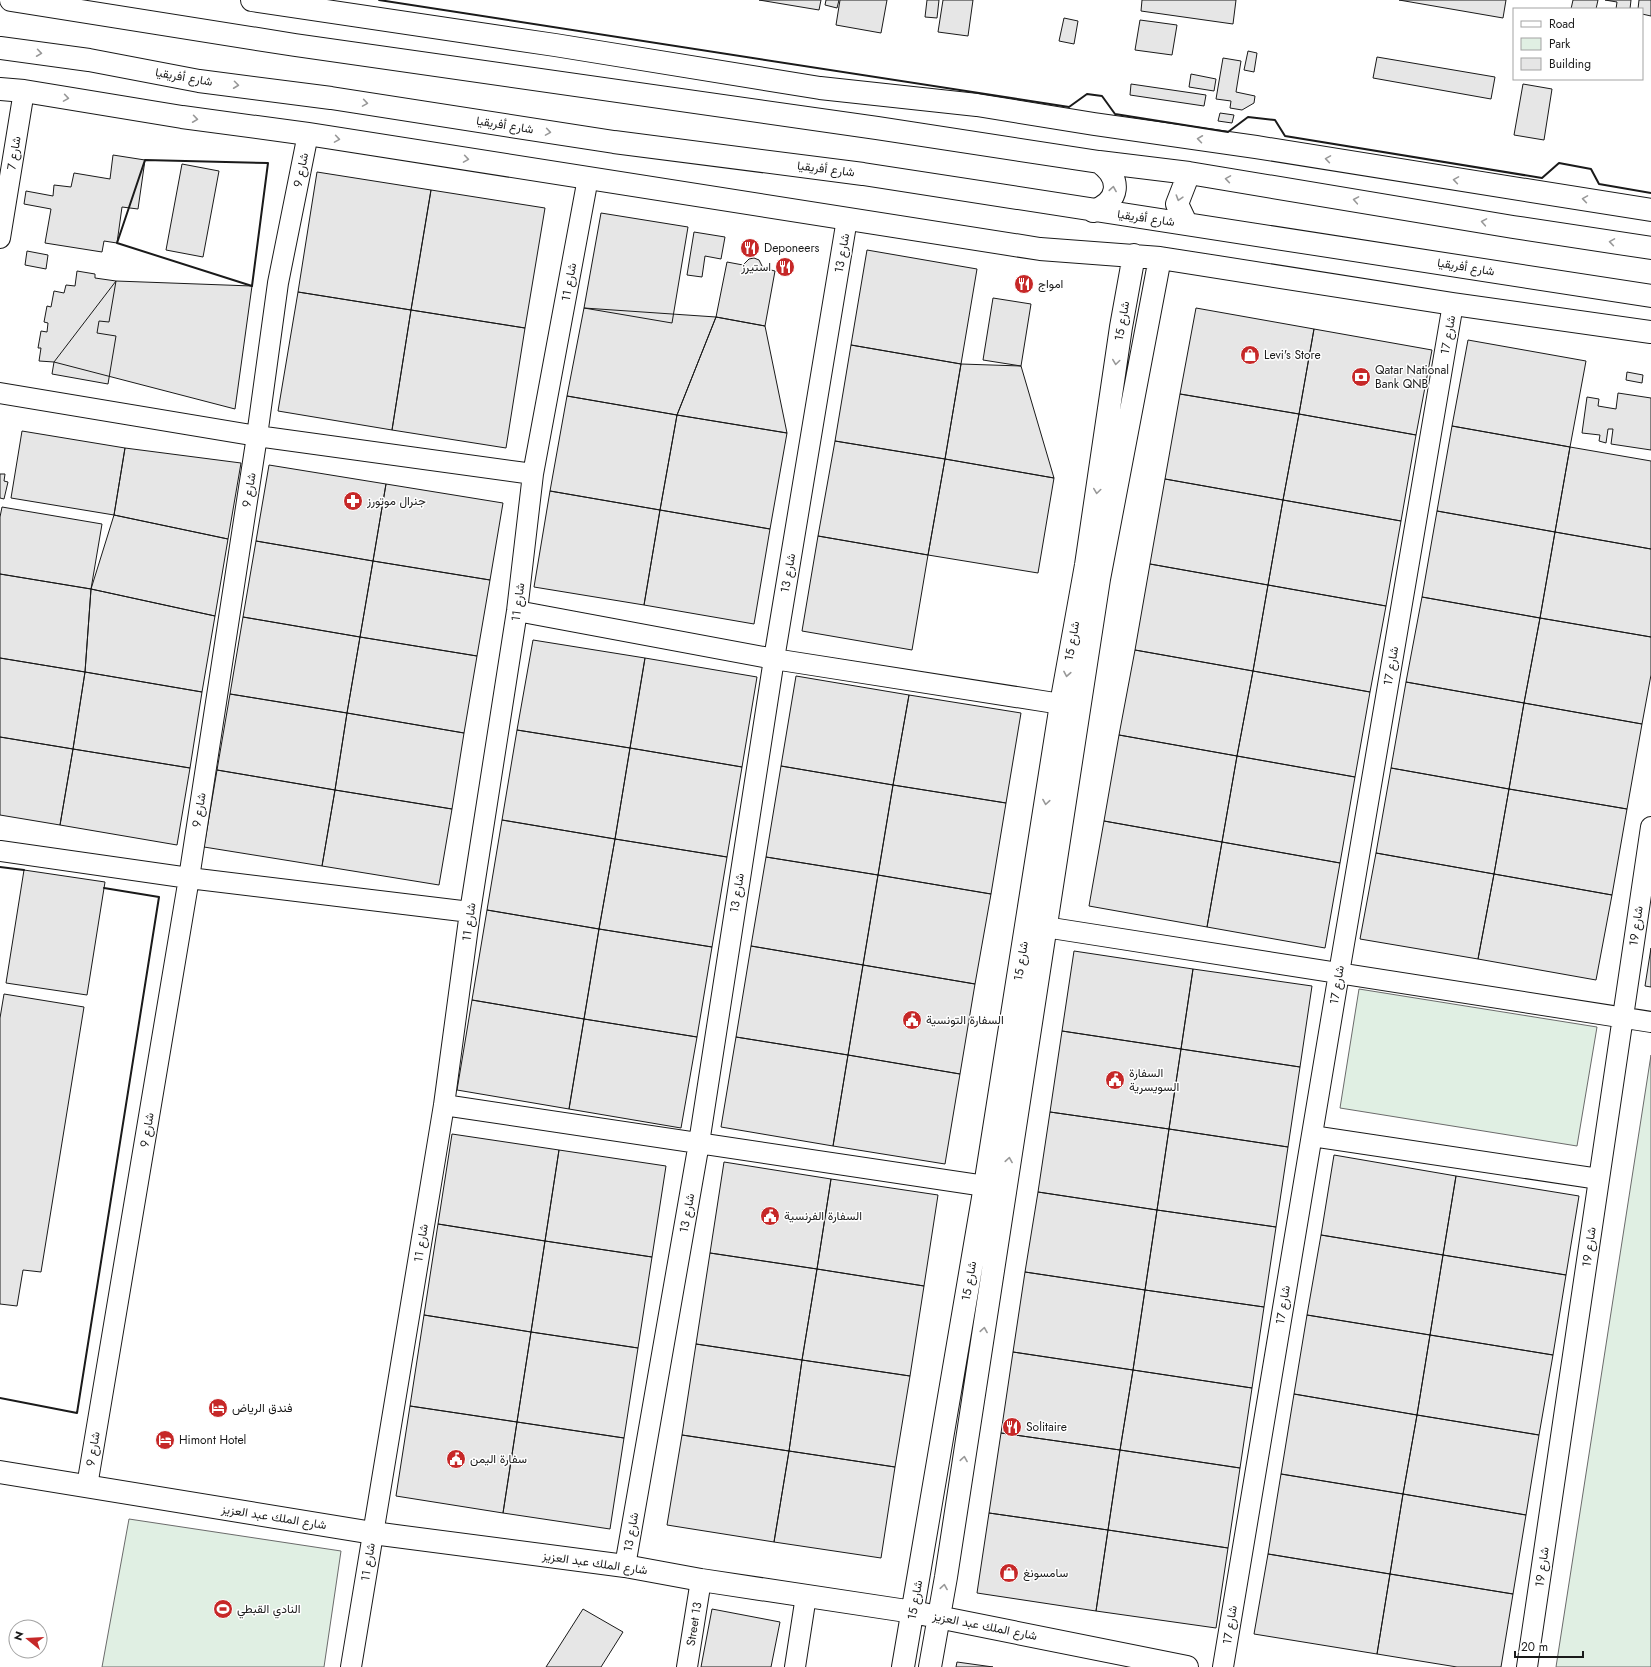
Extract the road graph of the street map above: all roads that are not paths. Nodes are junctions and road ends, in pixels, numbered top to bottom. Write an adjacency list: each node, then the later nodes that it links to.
1 (11, 0): 7 (main road)
2 (252, 0): 10 (main road, one-way to 2)
3 (0, 48): 11 (main road, شارع أفريقيا, one-way to 11)
4 (0, 89): 5 (main road)
5 (24, 91): 6 (main road, one-way to 6); 14 (street, شارع 7)
6 (308, 134): 9 (main road, one-way to 9); 22 (street, شارع 9)
7 (1100, 162): 8 (main road); 11 (main road, one-way to 7)
8 (1189, 173): 13 (main road, one-way to 13); 15 (main road, one-way to 8)
9 (588, 178): 12 (main road); 23 (street, شارع 11)
10 (1651, 210)
11 (1093, 211): 13 (main road, شارع أفريقيا)
12 (847, 219): 16 (main road); 25 (street, شارع 13)
13 (1186, 224): 18 (main road, شارع أفريقيا)
14 (0, 238)
15 (1651, 248)
16 (1134, 254): 17 (main road); 26 (main road, شارع 15, one-way to 26)
17 (1160, 258): 19 (main road); 31 (main road, شارع 15)
18 (1651, 296)
19 (1453, 304): 20 (main road); 32 (street, شارع 17)
20 (1651, 332)
21 (0, 393): 22 (street)
22 (257, 436): 23 (street); 29 (street, شارع 9)
23 (534, 474): 24 (street, شارع 11)
24 (517, 610): 25 (street); 30 (street, شارع 11)
25 (774, 659): 26 (street); 37 (street, شارع 13)
26 (1061, 704): 39 (main road, شارع 15, one-way to 39)
27 (1651, 827): 33 (street, شارع 19)
28 (0, 851): 29 (street)
29 (189, 878): 30 (street); 41 (street, شارع 9)
30 (470, 912): 35 (street, شارع 11)
31 (1045, 927): 32 (street); 39 (main road, شارع 15, one-way to 31)
32 (1339, 973): 33 (street); 36 (street, شارع 17)
33 (1623, 1018): 34 (street); 38 (street, شارع 19)
34 (1651, 1022)
35 (444, 1105): 37 (street); 42 (street, شارع 11)
36 (1312, 1136): 38 (street); 55 (street, شارع 17)
37 (699, 1143): 39 (street); 43 (street, شارع 13)
38 (1599, 1179): 56 (street, شارع 19)
39 (995, 1186): 46 (main road, شارع 15); 47 (main road, شارع 15, one-way to 39)
40 (0, 1472): 41 (main road, شارع الملك عبد العزيز)
41 (87, 1486): 42 (main road, شارع الملك عبد العزيز)
42 (373, 1533): 43 (main road, شارع الملك عبد العزيز); 49 (street, شارع 11)
43 (625, 1566): 44 (main road, شارع الملك عبد العزيز)
44 (701, 1580): 45 (main road, شارع الملك عبد العزيز); 50 (street, Street 13)
45 (806, 1596): 46 (main road, شارع الملك عبد العزيز); 51 (street)
46 (913, 1612): 47 (main road, شارع الملك عبد العزيز); 52 (main road, شارع 15)
47 (940, 1617): 48 (main road, شارع الملك عبد العزيز); 53 (main road, شارع 15)
48 (1151, 1663): 54 (main road, شارع الملك عبد العزيز)
49 (351, 1667)
50 (687, 1667)
51 (794, 1667)
52 (903, 1667)
53 (930, 1667)
54 (1187, 1667)
55 (1223, 1667)
56 (1527, 1667)

